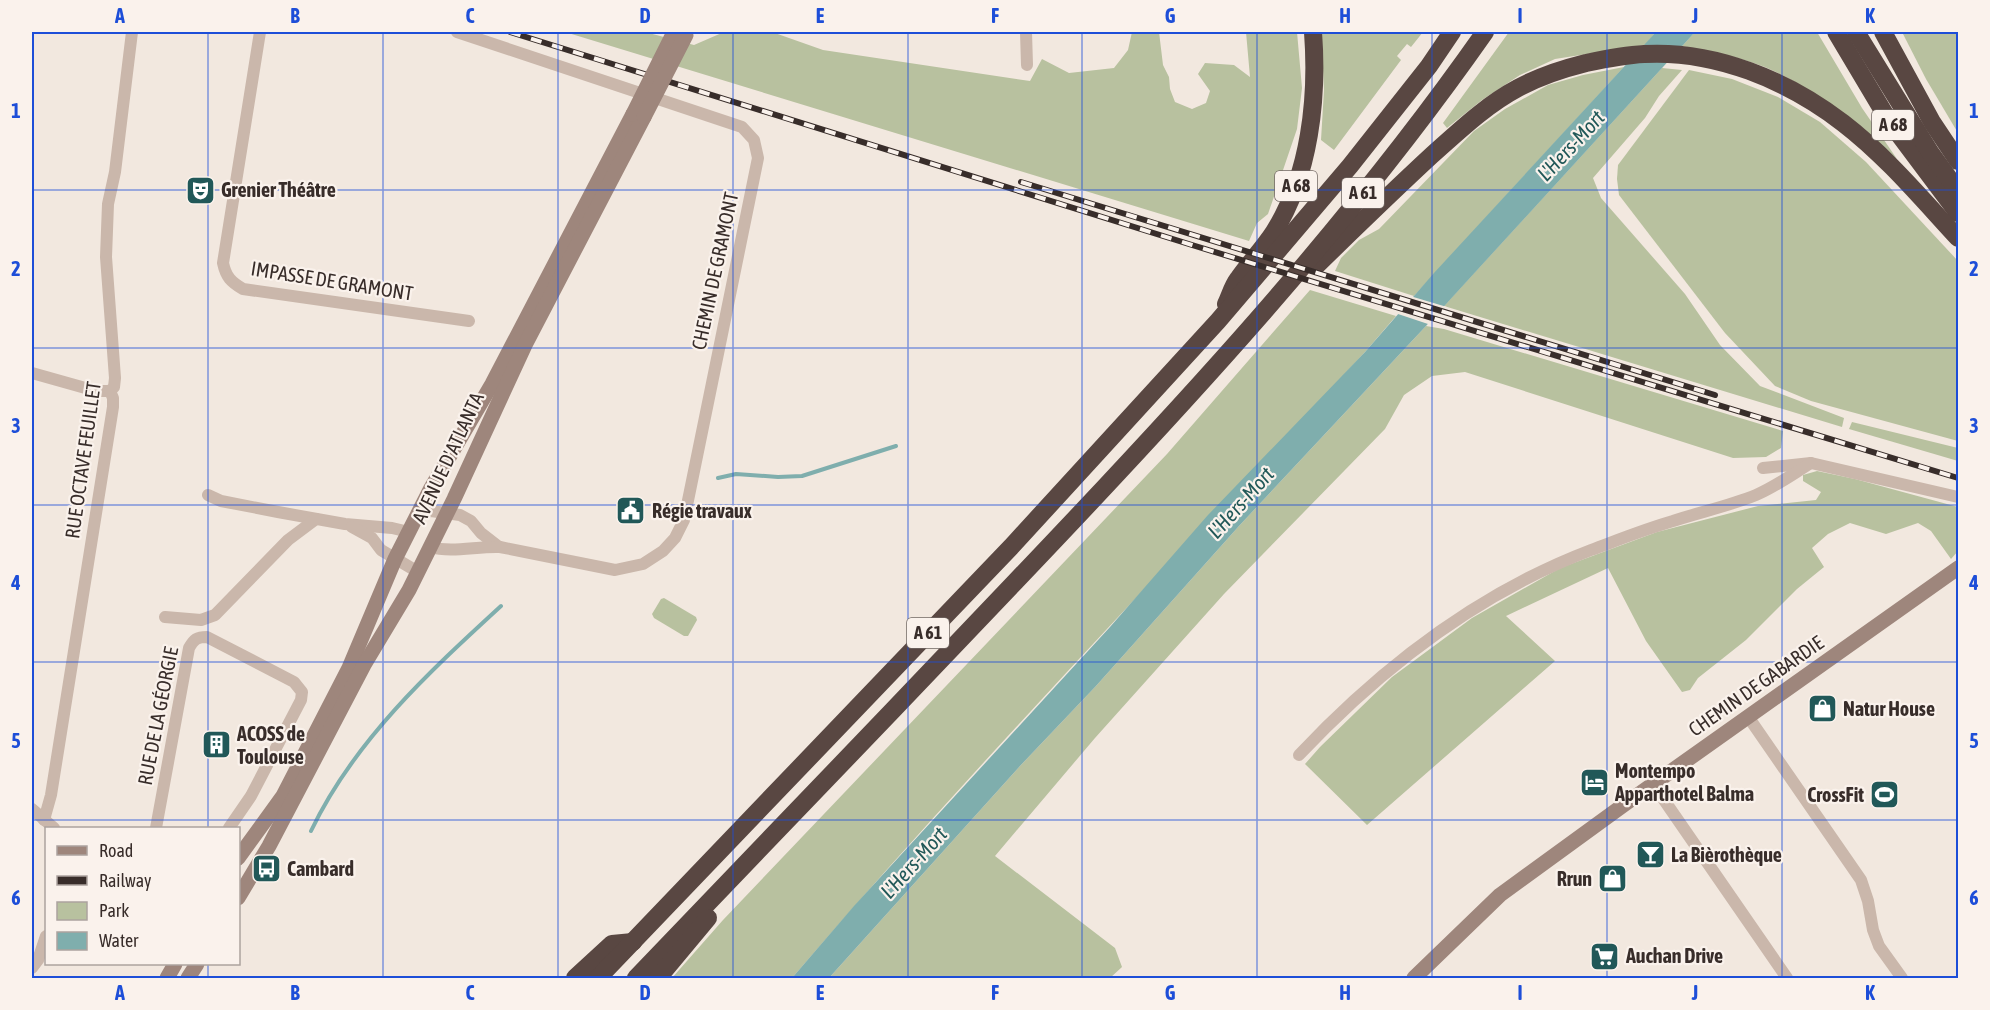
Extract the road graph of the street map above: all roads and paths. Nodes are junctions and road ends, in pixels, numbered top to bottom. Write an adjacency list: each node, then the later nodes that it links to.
1 (132, 32): 22 (street, RUE OCTAVE FEUILLET)
2 (260, 32): 18 (street, IMPASSE DE GRAMONT)
3 (457, 32): 33 (street, CHEMIN DE GRAMONT)
4 (1026, 32): 12 (street)
5 (1313, 32): 19 (highway, A 68)
6 (1452, 32): 19 (highway)
7 (1485, 32): 20 (highway, A 61)
8 (1836, 32): 16 (highway, A 68)
9 (1856, 32): 15 (highway, A 68)
10 (1883, 32): 14 (highway)
11 (682, 33): 13 (main road, AVENUE D'ATLANTA, bridge)
12 (1027, 65)
13 (638, 115): 27 (main road, AVENUE D'ATLANTA); 28 (main road, AVENUE D'ATLANTA)
14 (1959, 161)
15 (1959, 191)
16 (1959, 213)
17 (1959, 238): 20 (highway)
18 (469, 321)
19 (1218, 321): 50 (highway, A 61)
20 (1232, 347): 46 (highway, A 61)
21 (32, 373): 22 (street)
22 (110, 391): 42 (street, RUE OCTAVE FEUILLET)
23 (1811, 464): 24 (street); 26 (street); 39 (street)
24 (1763, 468)
25 (208, 495): 29 (street)
26 (1959, 497)
27 (447, 512): 28 (street, CHEMIN DE GRAMONT); 32 (main road, AVENUE D'ATLANTA); 33 (street, CHEMIN DE GRAMONT)
28 (419, 513): 31 (main road, AVENUE D'ATLANTA)
29 (316, 519): 30 (street); 37 (street)
30 (345, 524): 31 (street); 34 (street)
31 (409, 532): 32 (main road); 34 (main road, AVENUE D'ATLANTA)
32 (430, 547): 33 (street, CHEMIN DE GRAMONT); 36 (main road, AVENUE D'ATLANTA)
33 (500, 547)
34 (395, 559): 36 (street); 47 (main road, AVENUE D'ATLANTA)
35 (1959, 568): 38 (main road, CHEMIN DE GABARDIE)
36 (418, 572): 48 (main road, AVENUE D'ATLANTA)
37 (165, 616)
38 (1749, 718): 40 (main road, CHEMIN DE GABARDIE); 60 (street)
39 (1299, 754)
40 (1653, 784): 58 (main road, CHEMIN DE GABARDIE); 59 (street)
41 (32, 809): 42 (street)
42 (44, 820): 43 (street)
43 (53, 827)
44 (156, 827): 45 (street, RUE DE LA GÉORGIE)
45 (230, 827)
46 (777, 832): 56 (highway, A 61); 57 (highway)
47 (240, 855)
48 (240, 895)
49 (45, 939): 52 (street)
50 (633, 942): 54 (highway); 55 (highway, A 61)
51 (196, 965): 53 (main road)
52 (32, 968)
53 (188, 978)
54 (575, 978)
55 (598, 978)
56 (636, 978)
57 (658, 978)
58 (1414, 978)
59 (1787, 978)
60 (1902, 978)

